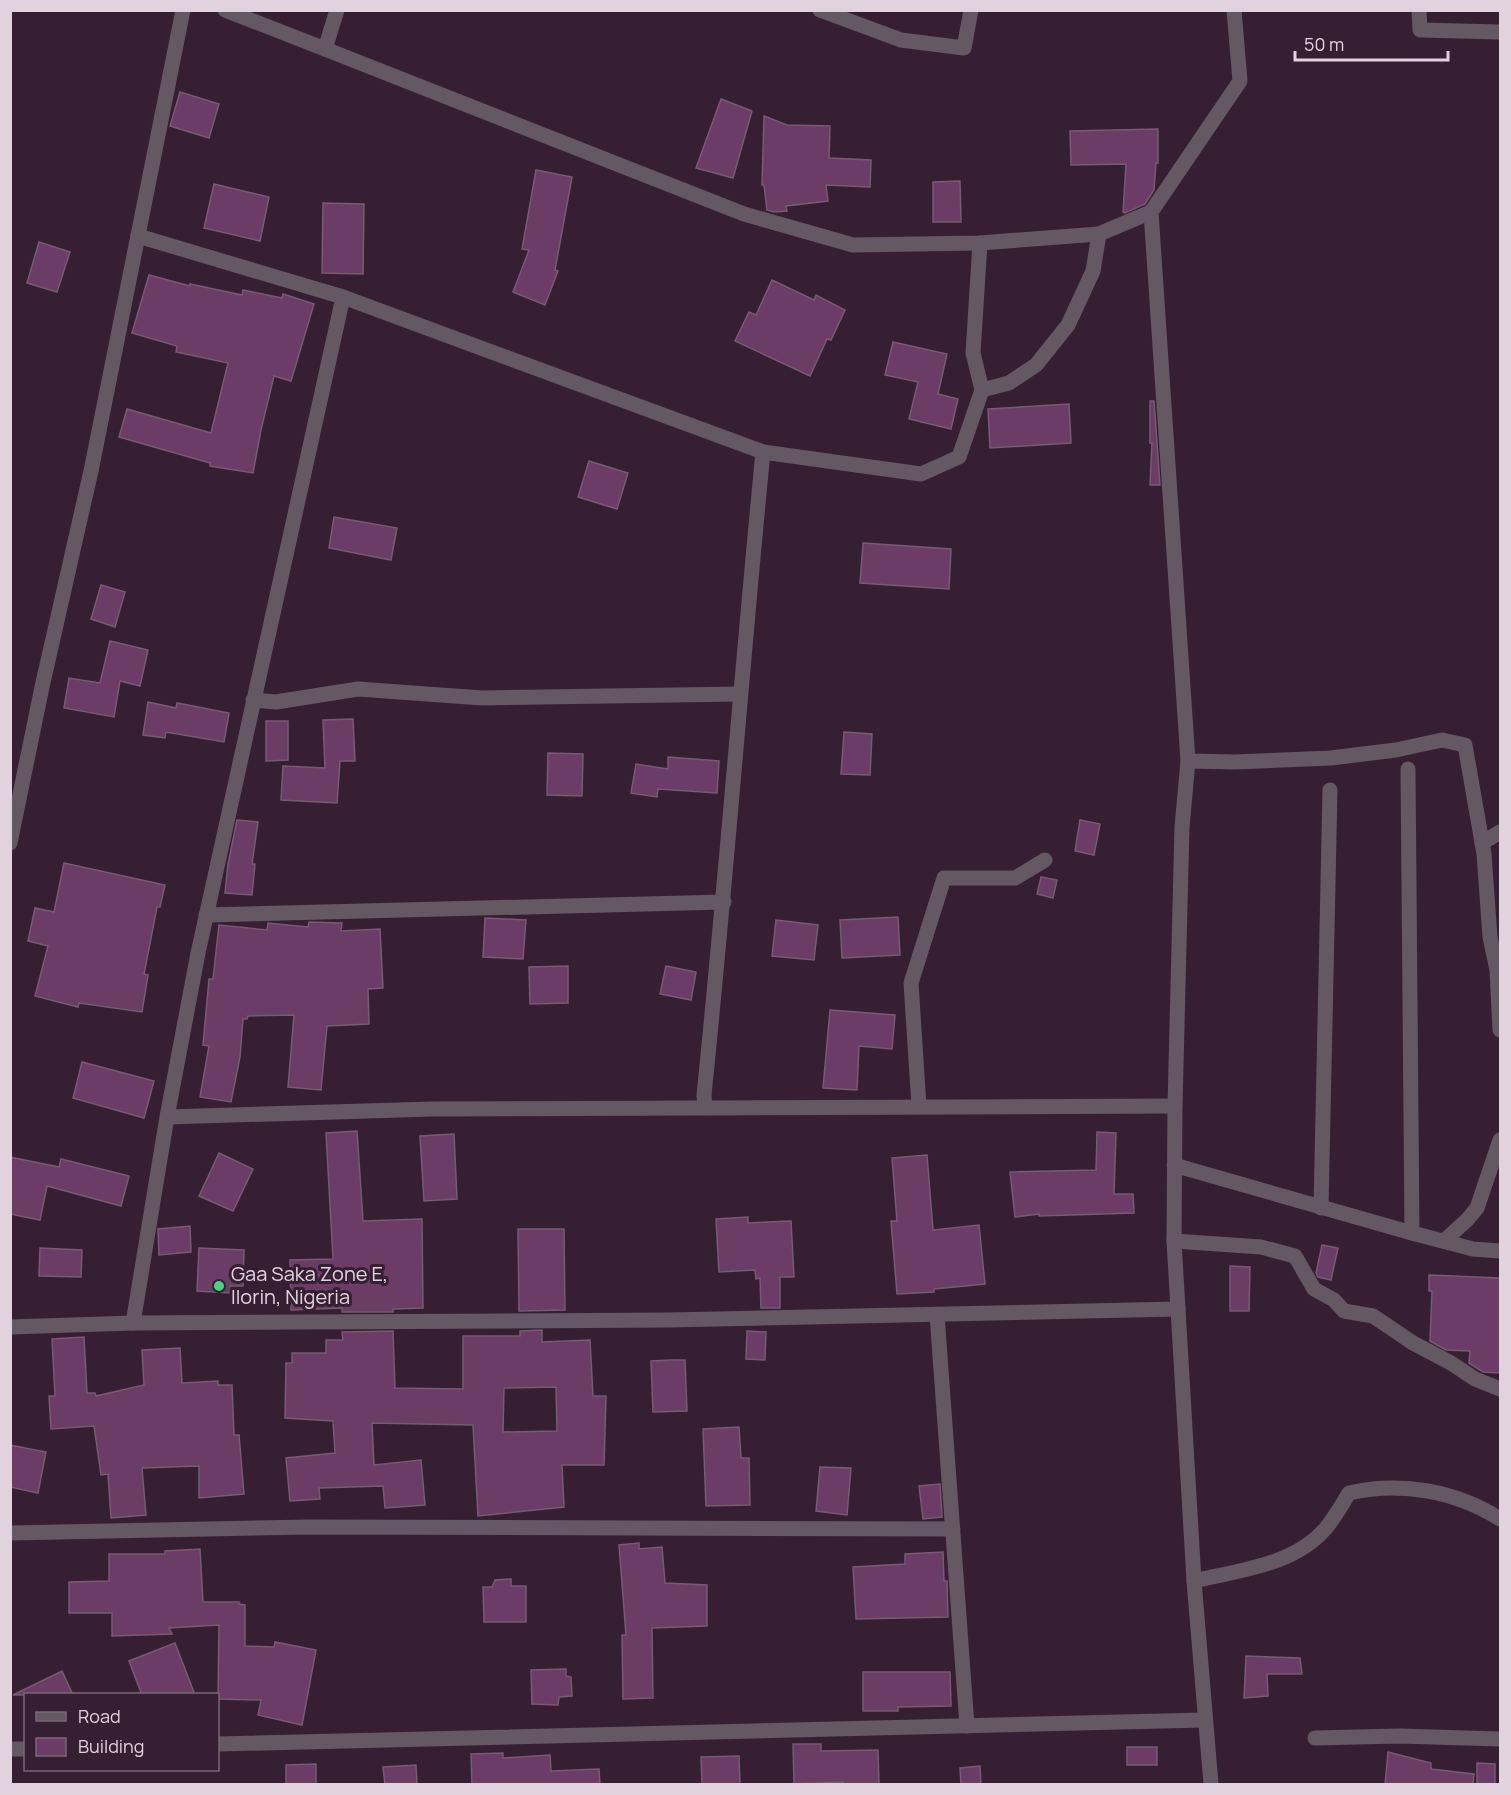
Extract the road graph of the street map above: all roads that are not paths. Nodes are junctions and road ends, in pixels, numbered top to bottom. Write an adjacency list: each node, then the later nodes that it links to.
1 (183, 10): 12 (street)
2 (225, 10): 9 (street)
3 (337, 10): 9 (street)
4 (820, 10): 5 (street)
5 (970, 10)
6 (1234, 10): 10 (street)
7 (1419, 10): 8 (street)
8 (1500, 32)
9 (325, 49): 13 (street)
10 (1151, 212): 11 (street); 19 (street)
11 (1099, 234): 13 (street); 15 (street)
12 (138, 236): 14 (street); 23 (street)
13 (980, 243): 15 (street)
14 (343, 297): 16 (street); 18 (street)
15 (982, 390): 16 (street)
16 (763, 452): 17 (street)
17 (739, 694): 18 (street); 26 (street)
18 (253, 700): 27 (street)
19 (1188, 761): 24 (street); 30 (street)
20 (1408, 769): 36 (street)
21 (1330, 790): 35 (street)
22 (1500, 832): 24 (street)
23 (10, 843)
24 (1482, 843): 28 (street)
25 (1046, 860): 29 (street)
26 (724, 902): 27 (street); 31 (street)
27 (206, 915): 32 (street)
28 (1500, 1030)
29 (919, 1106): 30 (street); 31 (street)
30 (1175, 1106): 34 (street)
31 (705, 1107): 32 (street)
32 (167, 1117): 42 (street)
33 (1500, 1140): 38 (street)
34 (1174, 1165): 35 (street); 37 (street)
35 (1321, 1208): 36 (street)
36 (1413, 1233): 38 (street)
37 (1174, 1241): 40 (street); 44 (street)
38 (1444, 1241): 39 (street)
39 (1500, 1251)
40 (1178, 1309): 41 (street); 48 (street)
41 (937, 1315): 42 (street); 46 (street)
42 (133, 1323): 43 (street)
43 (10, 1327)
44 (1500, 1389)
45 (1500, 1519): 48 (street)
46 (953, 1529): 47 (street); 50 (street)
47 (10, 1533)
48 (1194, 1581): 49 (street)
49 (1204, 1720): 50 (street); 54 (street)
50 (967, 1726): 53 (street)
51 (1315, 1738): 52 (street)
52 (1500, 1739)
53 (219, 1744)
54 (1211, 1785)

